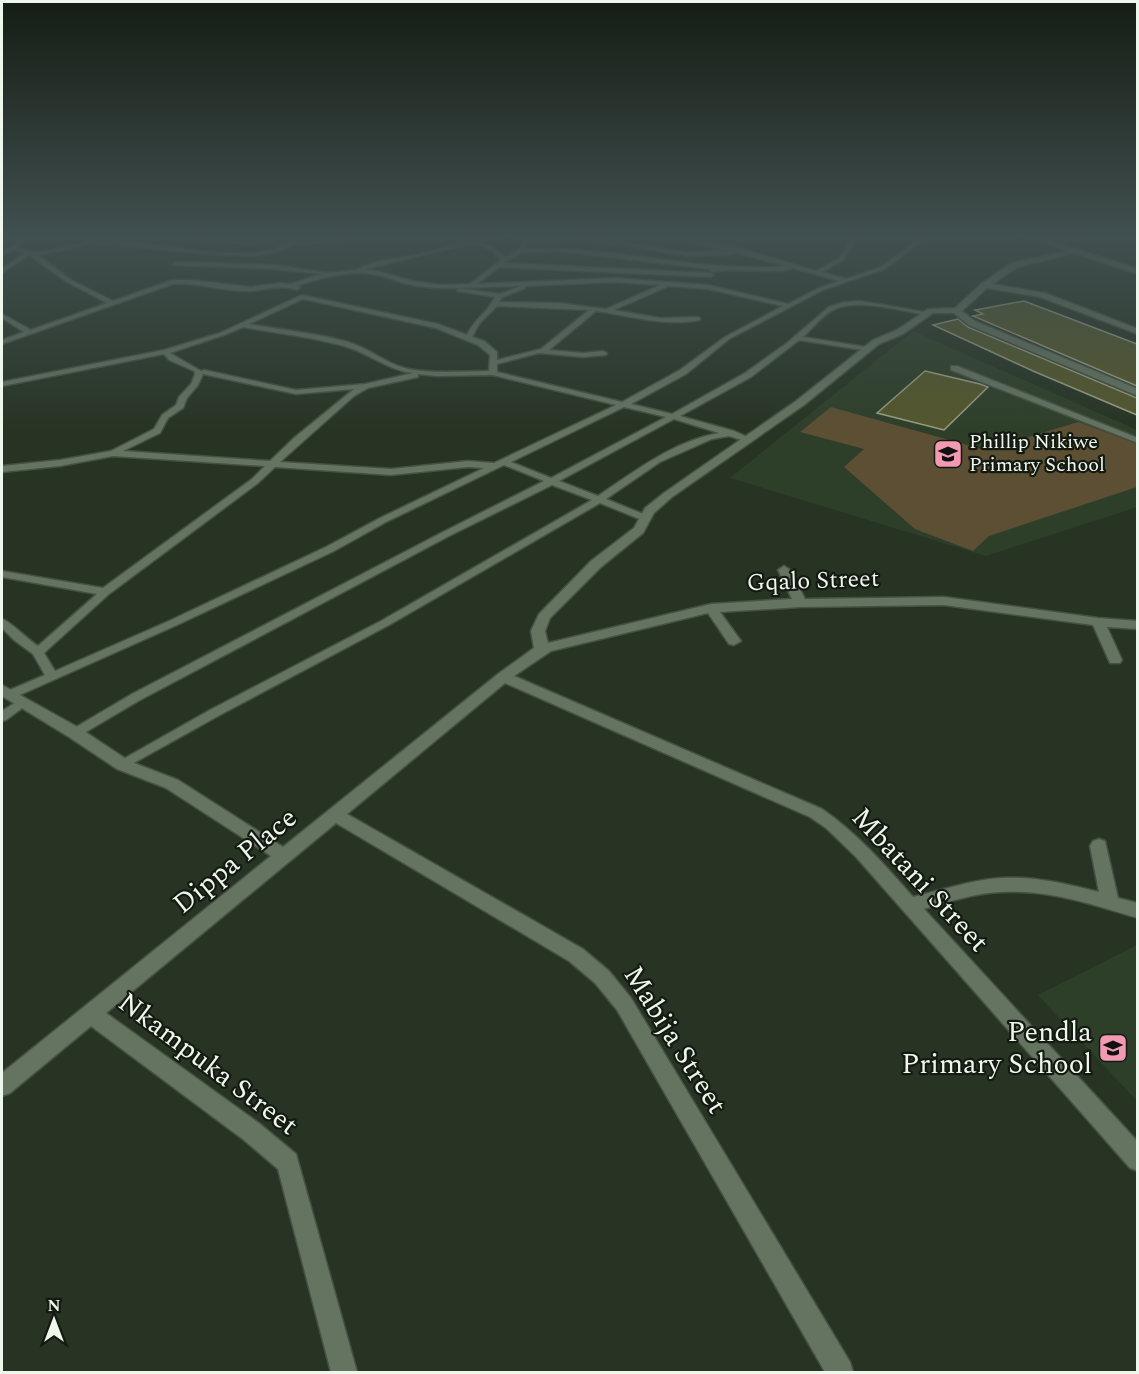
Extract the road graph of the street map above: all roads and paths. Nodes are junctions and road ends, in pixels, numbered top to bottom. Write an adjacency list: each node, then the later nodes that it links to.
1 (112, 303): 20 (lane)
2 (289, 303): 19 (lane)
3 (331, 303): 22 (lane)
4 (622, 303): 14 (lane)
5 (778, 303): 12 (lane)
6 (795, 303): 12 (lane)
7 (862, 303): 23 (lane)
8 (865, 303): 16 (lane)
9 (965, 303): 15 (street)
10 (1063, 303): 21 (street)
11 (495, 304): 13 (lane); 22 (lane)
12 (790, 306): 37 (lane)
13 (594, 309): 14 (lane); 25 (lane)
14 (605, 310): 18 (lane)
15 (958, 310): 16 (street); 36 (street)
16 (927, 313): 26 (street)
17 (2, 315): 20 (lane)
18 (698, 319)
19 (243, 325): 27 (lane); 32 (lane)
20 (30, 332): 24 (lane)
21 (1137, 332)
22 (469, 337): 29 (lane)
23 (798, 338): 26 (lane); 38 (lane)
24 (2, 342)
25 (544, 350): 28 (lane); 29 (lane)
26 (866, 350): 40 (street)
27 (165, 352): 34 (lane); 42 (lane)
28 (603, 353)
29 (493, 363): 33 (lane)
30 (954, 368): 41 (lane)
31 (204, 372): 35 (lane)
32 (424, 373): 33 (lane); 35 (lane)
33 (493, 373): 37 (lane)
34 (2, 384)
35 (365, 386): 43 (lane)
36 (1137, 393)
37 (624, 404): 38 (lane); 44 (lane)
38 (672, 416): 39 (lane); 46 (lane)
39 (731, 434): 40 (lane); 47 (lane)
40 (748, 439): 48 (street)
41 (1137, 441)
42 (112, 453): 43 (lane); 45 (lane)
43 (271, 464): 44 (lane); 51 (lane)
44 (499, 464): 46 (lane); 61 (lane)
45 (2, 469)
46 (554, 481): 47 (lane); 65 (lane)
47 (599, 500): 48 (lane); 66 (lane)
48 (645, 518): 58 (street)
49 (784, 570): 52 (street)
50 (2, 574): 51 (lane)
51 (105, 592): 59 (lane)
52 (800, 603): 53 (street, Gqalo Street); 55 (street, Gqalo Street)
53 (711, 608): 57 (street); 58 (street, Gqalo Street)
54 (2, 622): 59 (lane)
55 (1098, 622): 56 (street, Gqalo Street); 60 (street)
56 (1137, 625)
57 (734, 641)
58 (542, 650): 62 (street, Gqalo Street)
59 (38, 652): 61 (lane)
60 (1114, 660)
61 (52, 676): 63 (lane)
62 (503, 677): 67 (street, Dippa Place); 71 (street, Mbatani Street)
63 (11, 696): 64 (lane); 65 (street)
64 (2, 717)
65 (75, 734): 66 (street)
66 (123, 765): 69 (street)
67 (335, 815): 69 (street, Dippa Place); 77 (street, Mabija Street)
68 (1099, 846): 70 (street)
69 (284, 856): 73 (street, Dippa Place)
70 (1110, 903): 71 (street); 72 (street)
71 (910, 905): 75 (street, Mbatani Street)
72 (1137, 911)
73 (90, 1013): 74 (street, Dippa Place); 76 (street, Nkampuka Street)
74 (2, 1086)
75 (1137, 1160)
76 (344, 1372)
77 (840, 1372)

